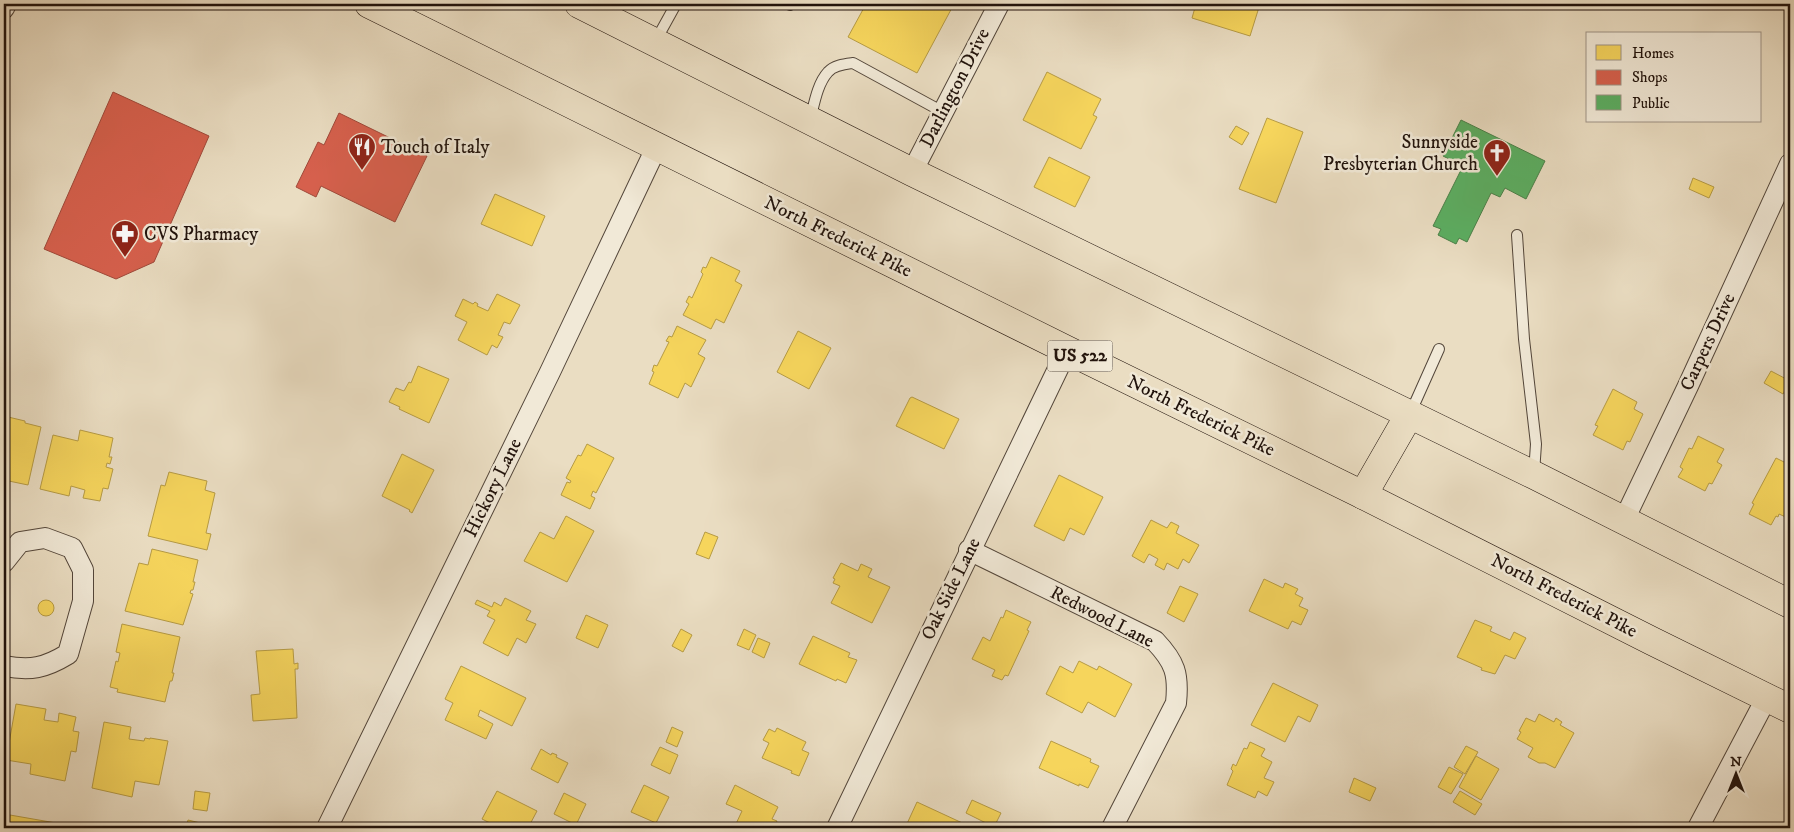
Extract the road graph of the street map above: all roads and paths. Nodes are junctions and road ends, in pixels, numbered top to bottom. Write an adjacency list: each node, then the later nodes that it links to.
1 (6, 4): 6 (street)
2 (370, 4): 10 (main road, North Frederick Pike / US 522)
3 (579, 4): 7 (main road)
4 (676, 4): 7 (lane)
5 (999, 4): 8 (street, Darlington Drive)
6 (4, 8)
7 (655, 42): 9 (main road)
8 (942, 112): 9 (lane); 12 (street, Darlington Drive)
9 (810, 120): 12 (main road)
10 (657, 146): 15 (main road, North Frederick Pike / US 522); 25 (street, Hickory Lane)
11 (1790, 164): 19 (street, Carpers Drive)
12 (912, 172): 16 (main road)
13 (1517, 235): 17 (lane)
14 (1439, 349): 16 (lane)
15 (1067, 350): 18 (main road, North Frederick Pike / US 522); 20 (street, Oak Side Lane)
16 (1409, 415): 17 (main road); 18 (main road)
17 (1534, 475): 19 (main road)
18 (1363, 495): 24 (main road, North Frederick Pike / US 522)
19 (1624, 520): 22 (main road)
20 (970, 550): 26 (street, Oak Side Lane); 27 (street, Redwood Lane)
21 (4, 562): 23 (street)
22 (1790, 604)
23 (4, 666)
24 (1779, 703): 28 (street)
25 (327, 828)
26 (837, 828)
27 (1112, 828)
28 (1698, 828)

